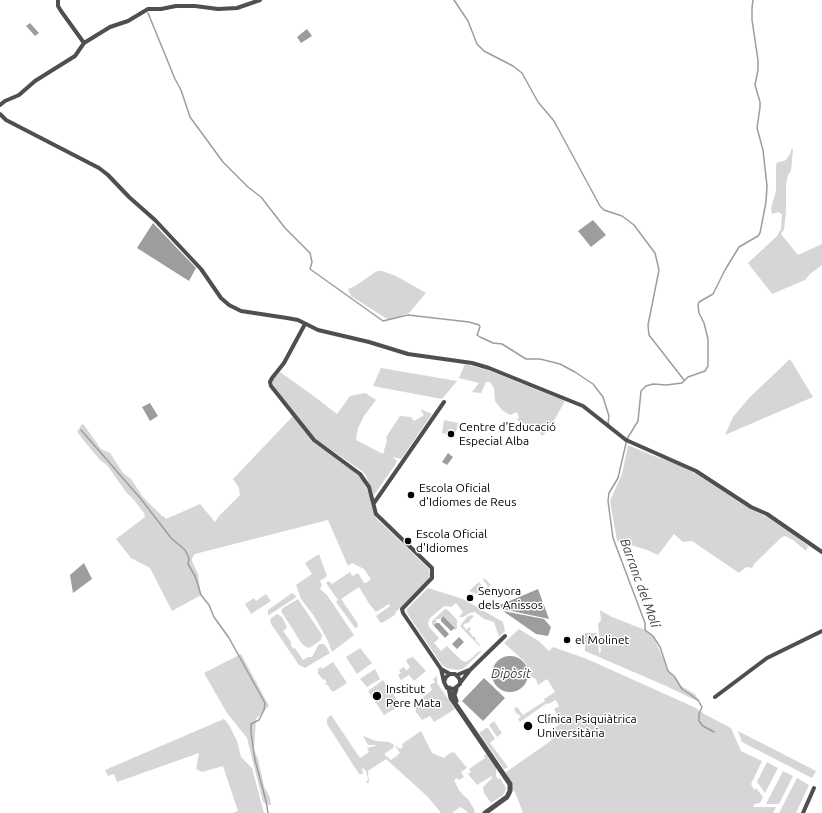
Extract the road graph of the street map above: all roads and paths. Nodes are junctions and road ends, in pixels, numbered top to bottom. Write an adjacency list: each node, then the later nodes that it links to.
1 (58, 0): 3 (street)
2 (260, 0): 3 (street)
3 (84, 43): 4 (street)
4 (0, 105)
5 (0, 114): 6 (street)
6 (305, 324): 8 (street); 9 (street)
7 (444, 402): 8 (street)
8 (374, 503): 12 (street)
9 (822, 552)
10 (822, 631): 20 (street)
11 (505, 636): 13 (street)
12 (441, 669): 14 (street); 16 (street)
13 (470, 670): 15 (street); 17 (street)
14 (450, 674): 15 (street); 16 (street)
15 (456, 675): 17 (street)
16 (444, 682): 18 (street)
17 (460, 683): 19 (street)
18 (449, 688): 19 (street); 21 (street)
19 (456, 688): 21 (street)
20 (715, 697)
21 (458, 707): 23 (street)
22 (814, 788): 24 (street)
23 (485, 813)
24 (803, 813)

